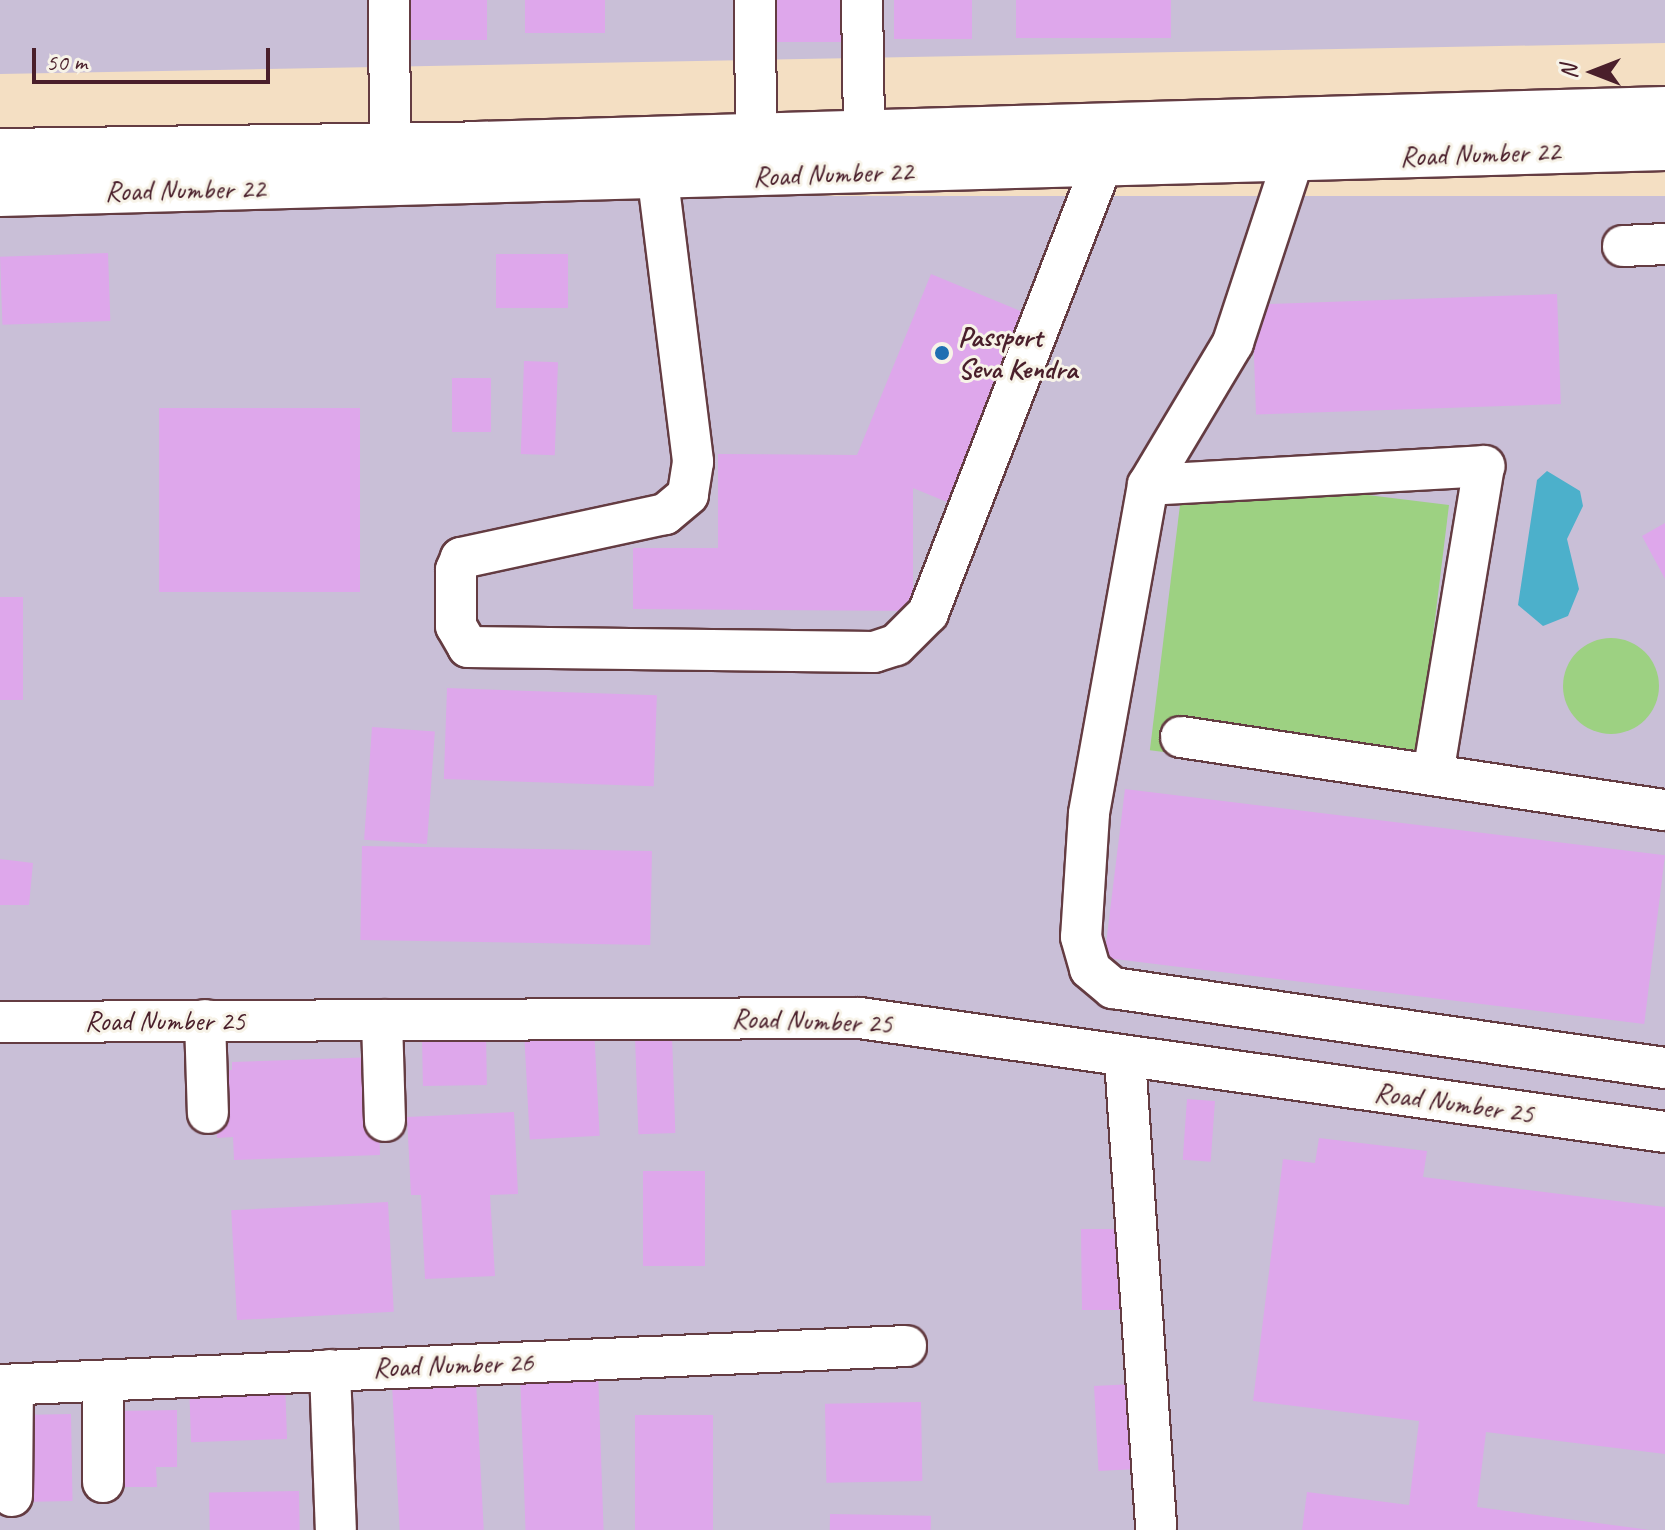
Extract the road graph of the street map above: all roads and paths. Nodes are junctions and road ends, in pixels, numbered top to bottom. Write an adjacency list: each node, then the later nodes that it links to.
1 (389, 0): 7 (street)
2 (755, 0): 6 (street)
3 (862, 0): 5 (street)
4 (1665, 109): 5 (main road, Road Number 22)
5 (864, 133): 6 (main road, Road Number 22)
6 (756, 136): 10 (main road, Road Number 22)
7 (390, 143): 9 (main road, Road Number 22); 10 (main road, Road Number 22)
8 (1665, 148): 11 (main road, Road Number 22)
9 (0, 151)
10 (611, 160): 13 (main road, Road Number 22); 14 (main road, Road Number 22)
11 (1293, 160): 12 (main road, Road Number 22); 17 (street)
12 (1102, 165): 13 (main road, Road Number 22); 13 (street)
13 (658, 180)
14 (0, 194)
15 (1665, 244): 16 (street)
16 (1623, 246)
17 (1148, 485): 19 (street); 25 (street)
18 (1181, 737): 19 (street)
19 (1433, 773): 20 (street)
20 (1665, 810)
21 (205, 1020): 22 (street, Road Number 25); 23 (street, Road Number 25); 26 (street)
22 (382, 1020): 24 (street, Road Number 25); 27 (street)
23 (0, 1022)
24 (1125, 1058): 28 (street, Road Number 25); 36 (street)
25 (1665, 1068)
26 (208, 1113)
27 (385, 1121)
28 (1665, 1132)
29 (906, 1346): 30 (street, Road Number 26)
30 (330, 1370): 31 (street, Road Number 26); 35 (street)
31 (103, 1381): 32 (street, Road Number 26); 33 (street)
32 (6, 1385): 34 (street)
33 (103, 1482)
34 (12, 1496)
35 (336, 1530)
36 (1156, 1530)

